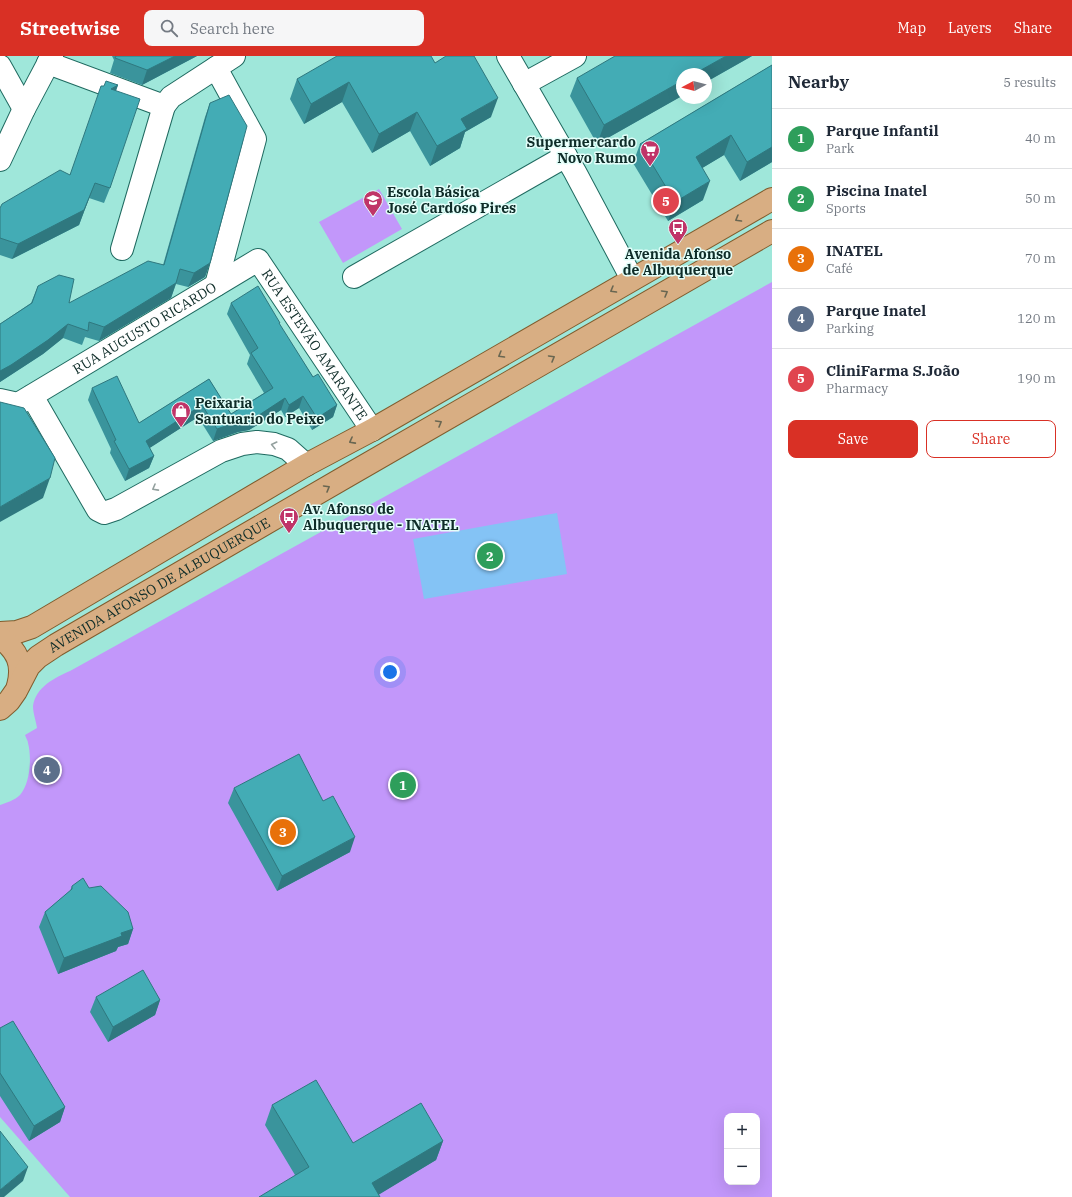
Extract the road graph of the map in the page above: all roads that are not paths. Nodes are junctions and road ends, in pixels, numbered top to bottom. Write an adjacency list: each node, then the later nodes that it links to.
1 (234, 56): 6 (street)
2 (508, 56): 7 (street)
3 (575, 56): 7 (street)
4 (50, 59): 8 (street); 9 (street)
5 (0, 66): 9 (street)
6 (216, 68): 8 (street); 18 (street)
7 (524, 84): 10 (street)
8 (164, 106): 14 (street)
9 (24, 109): 11 (street)
10 (566, 156): 16 (street); 17 (street)
11 (0, 160)
12 (772, 199): 17 (main road, AVENIDA AFONSO DE ALBUQUERQUE, one-way to 17)
13 (772, 231): 25 (main road, AVENIDA AFONSO DE ALBUQUERQUE, one-way to 13)
14 (122, 250)
15 (258, 260): 18 (street, RUA AUGUSTO RICARDO); 21 (street, RUA ESTEVÃO AMARANTE)
16 (354, 277)
17 (632, 279): 21 (main road, AVENIDA AFONSO DE ALBUQUERQUE, one-way to 21)
18 (216, 285): 19 (street, RUA AUGUSTO RICARDO)
19 (32, 396): 20 (street, RUA AUGUSTO RICARDO); 22 (street, one-way to 19)
20 (0, 400)
21 (372, 430): 22 (main road, AVENIDA AFONSO DE ALBUQUERQUE, one-way to 22)
22 (306, 465): 23 (main road, AVENIDA AFONSO DE ALBUQUERQUE)
23 (0, 633)
24 (0, 637): 25 (main road, AVENIDA AFONSO DE ALBUQUERQUE)
25 (16, 691): 26 (main road, AVENIDA AFONSO DE ALBUQUERQUE)
26 (0, 709)

